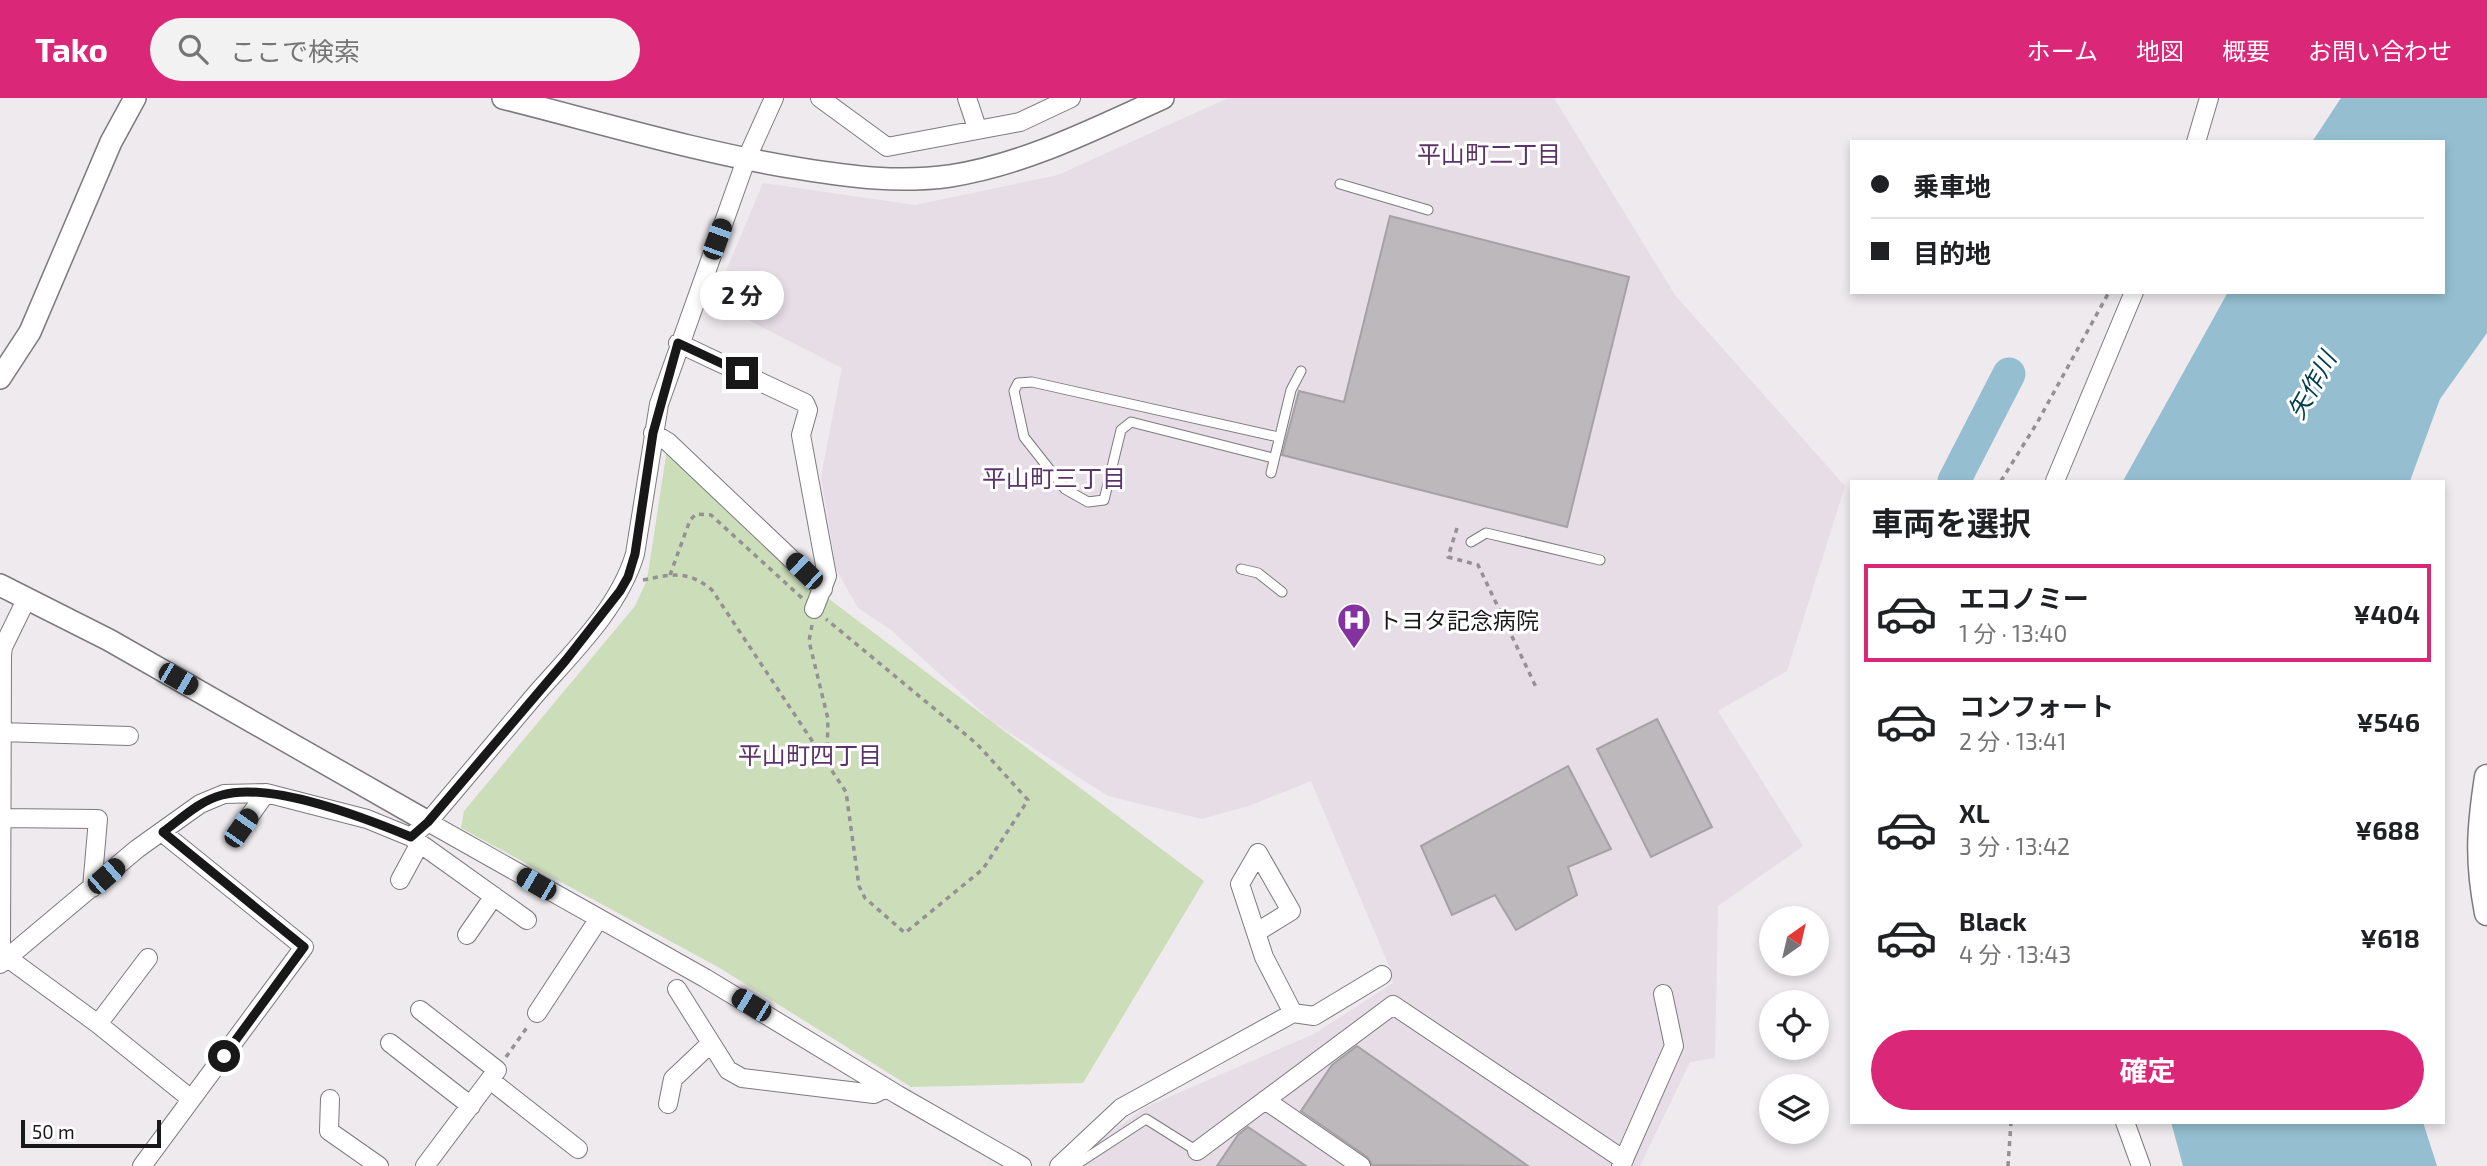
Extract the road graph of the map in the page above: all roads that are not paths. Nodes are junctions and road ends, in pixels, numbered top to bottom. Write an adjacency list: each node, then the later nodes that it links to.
1 (135, 98): 17 (street)
2 (503, 98): 11 (street)
3 (774, 98): 11 (street)
4 (820, 98): 9 (street)
5 (967, 98): 9 (street)
6 (1071, 98): 9 (street)
7 (1163, 98): 11 (street)
8 (2208, 98): 10 (street)
9 (977, 128)
10 (2197, 140)
11 (746, 160): 15 (street)
12 (1340, 184): 13 (lane)
13 (1428, 209)
14 (2133, 294): 22 (street)
15 (678, 343): 18 (street); 27 (street)
16 (1301, 371): 21 (lane)
17 (0, 379)
18 (653, 433): 27 (street); 37 (street)
19 (1274, 436): 20 (lane)
20 (1269, 457)
21 (1270, 472)
22 (2055, 480)
23 (1471, 542): 24 (lane)
24 (1600, 560)
25 (1241, 569): 28 (lane)
26 (0, 585): 29 (street)
27 (823, 589): 30 (street)
28 (1283, 592)
29 (27, 598): 31 (street); 37 (street)
30 (814, 609)
31 (1, 656): 32 (street)
32 (1, 732): 33 (street); 36 (street)
33 (129, 736)
34 (2487, 777): 46 (main road)
35 (266, 793): 38 (street); 39 (street); 40 (street)
36 (0, 818): 44 (street); 52 (street)
37 (428, 822): 40 (street); 41 (street)
38 (241, 828)
39 (163, 832): 44 (street); 64 (street)
40 (416, 840): 42 (street); 43 (street)
41 (475, 849): 42 (street); 48 (street)
42 (458, 870): 45 (street)
43 (400, 880)
44 (92, 888): 52 (street)
45 (494, 896): 47 (street); 50 (street)
46 (2487, 913)
47 (527, 920)
48 (598, 920): 57 (street); 63 (street)
49 (1257, 933): 58 (street)
50 (467, 935)
51 (148, 958): 59 (street)
52 (4, 961): 59 (street)
53 (1382, 975): 58 (street)
54 (677, 989): 61 (street)
55 (1663, 994): 72 (street)
56 (420, 1010): 62 (street)
57 (537, 1013)
58 (1293, 1013): 77 (street)
59 (98, 1024): 64 (street)
60 (390, 1043): 68 (street)
61 (711, 1043): 63 (street); 67 (street)
62 (494, 1075): 68 (street); 70 (street)
63 (886, 1088): 76 (street)
64 (191, 1099): 73 (street)
65 (330, 1099): 74 (street)
66 (1265, 1100): 71 (street); 72 (street); 79 (street)
67 (668, 1104)
68 (471, 1106): 75 (street)
69 (2126, 1124): 80 (street)
70 (578, 1149)
71 (1197, 1151): 78 (lane)
72 (1623, 1163)
73 (142, 1166)
74 (379, 1166)
75 (425, 1166)
76 (1022, 1166)
77 (1059, 1166)
78 (1074, 1166)
79 (1361, 1166)
80 (2141, 1166)

